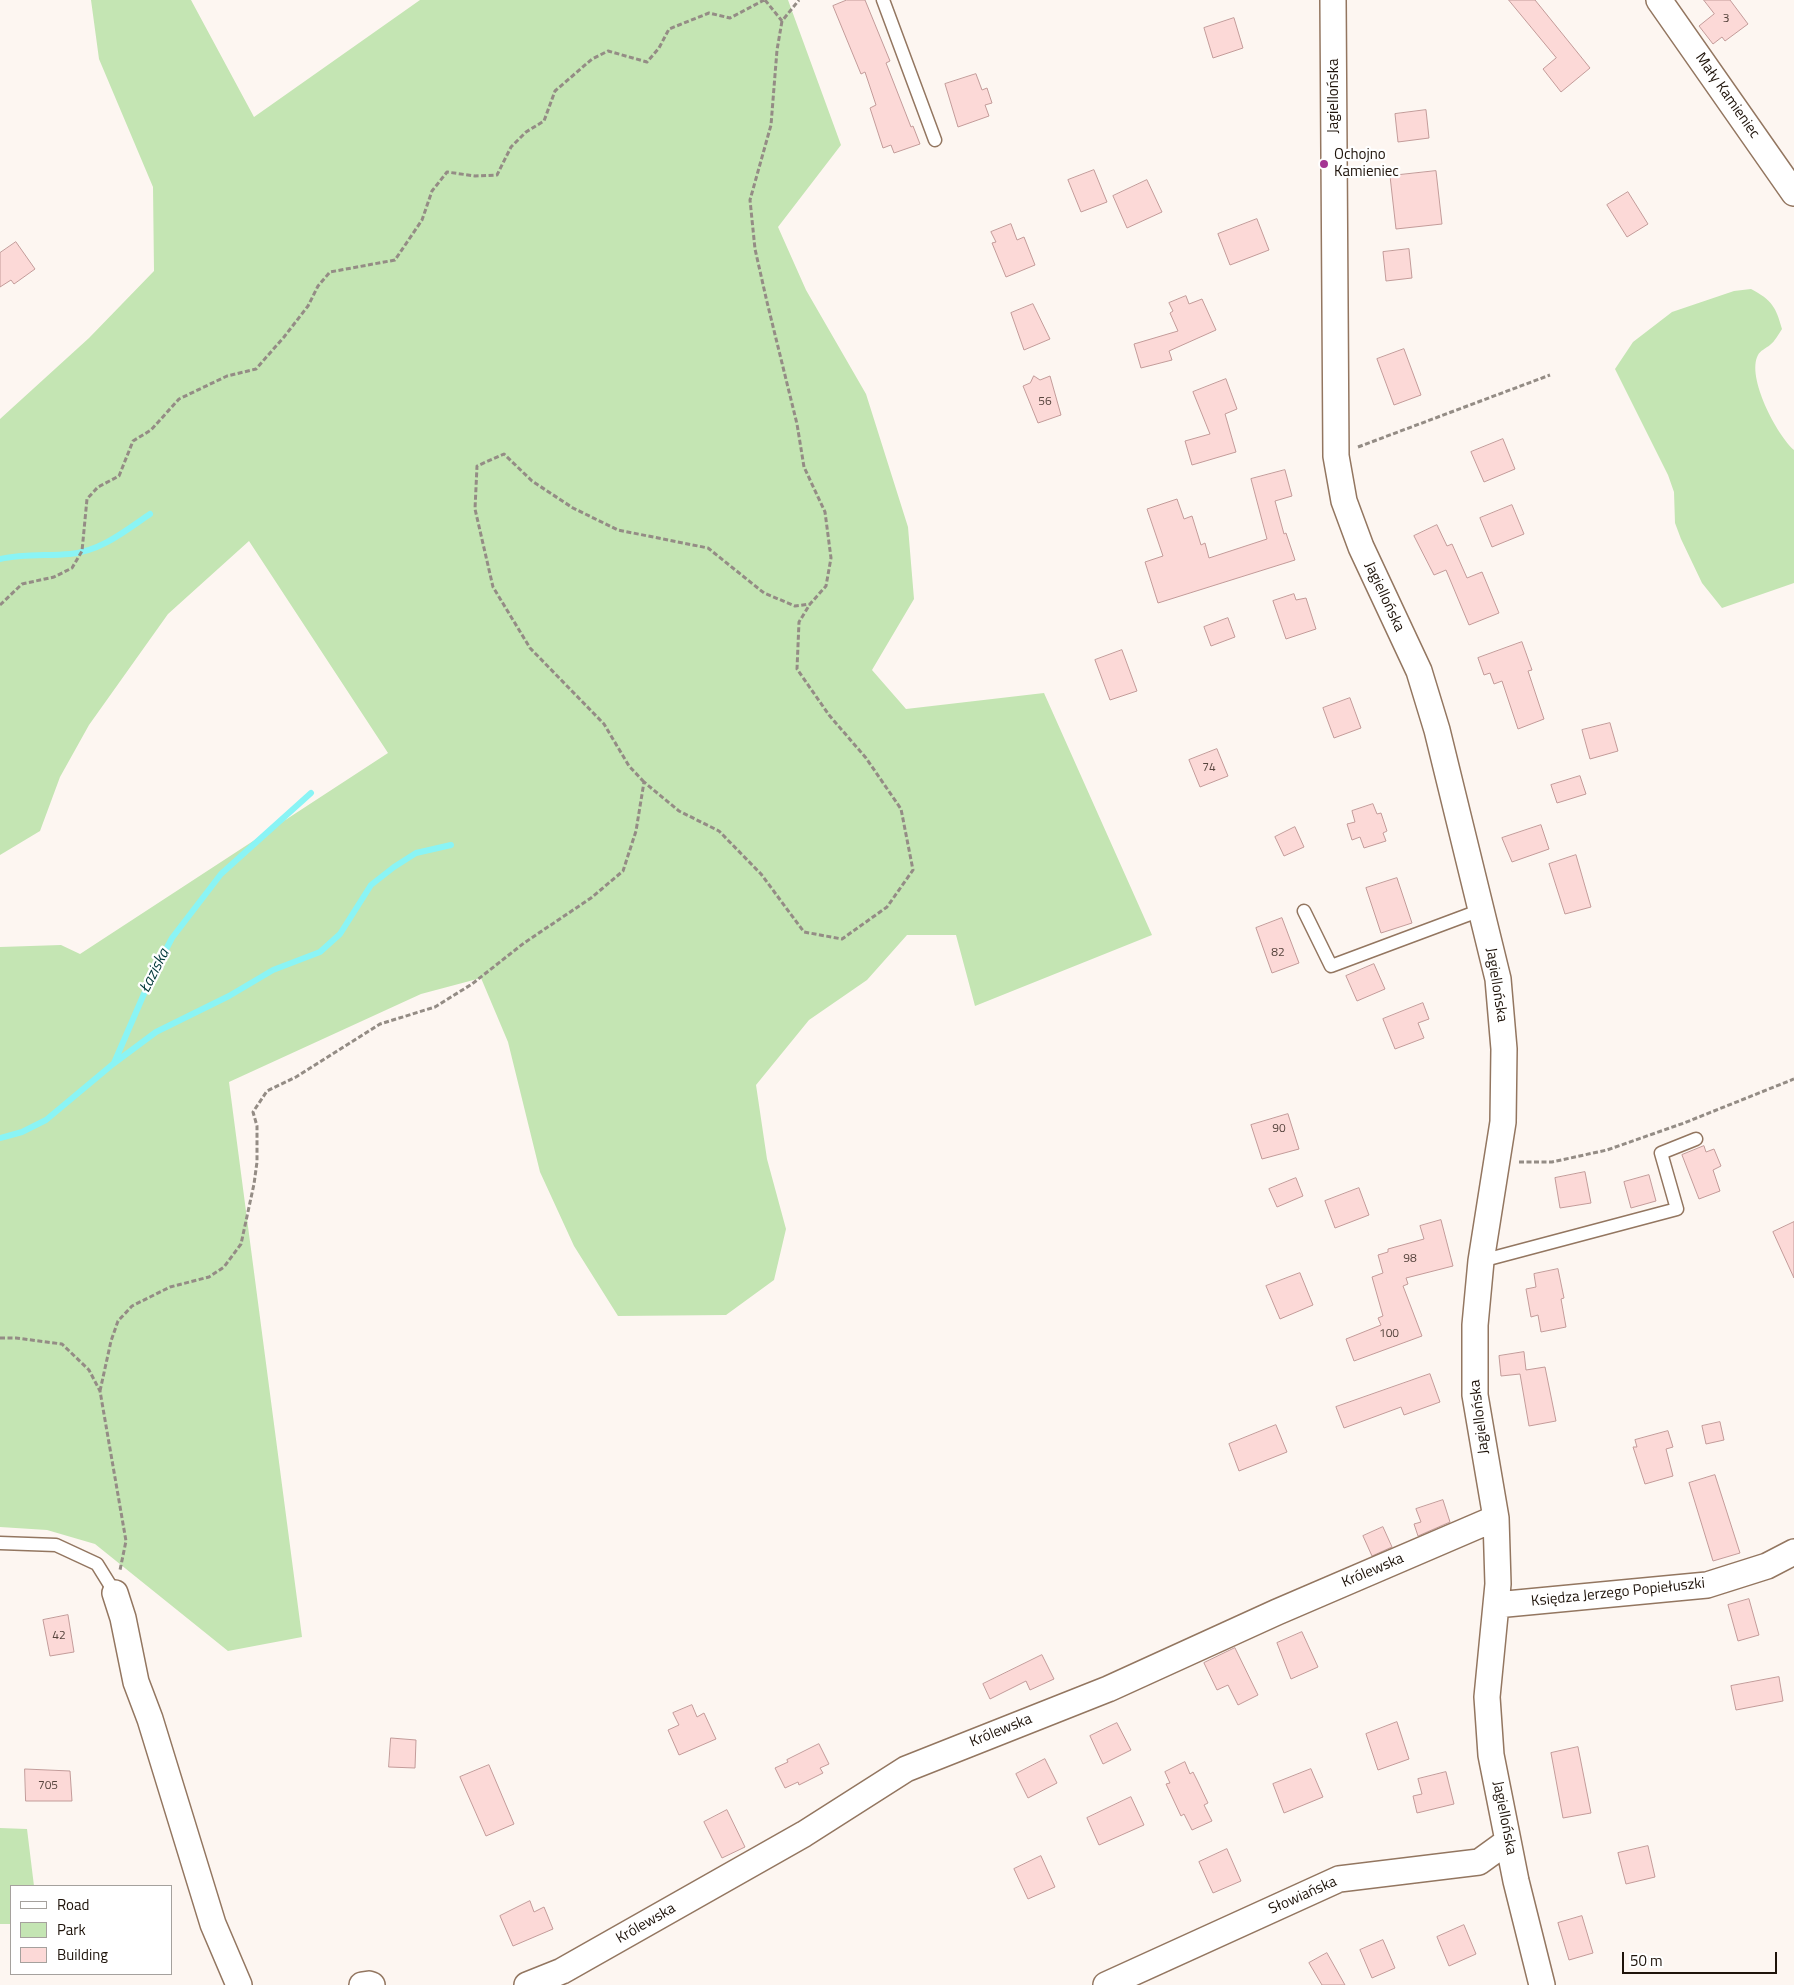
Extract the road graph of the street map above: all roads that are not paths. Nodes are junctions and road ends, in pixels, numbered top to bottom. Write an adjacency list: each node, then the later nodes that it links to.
1 (883, 0): 4 (lane)
2 (1333, 0): 6 (street, Jagiellońska)
3 (1659, 0): 5 (street, Mały Kamieniec)
4 (935, 140)
5 (1794, 193)
6 (1481, 910): 7 (lane); 9 (street, Jagiellońska)
7 (1304, 911)
8 (1696, 1139): 9 (lane)
9 (1481, 1261): 10 (street, Jagiellońska)
10 (1496, 1518): 14 (street, Jagiellońska); 19 (street, Królewska)
11 (0, 1543): 13 (lane)
12 (1794, 1552): 14 (street, Księdza Jerzego Popiełuszki)
13 (115, 1593): 16 (street)
14 (1496, 1605): 15 (street, Jagiellońska)
15 (1508, 1840): 20 (street, Słowiańska); 21 (street, Jagiellońska)
16 (239, 1985)
17 (362, 1985): 18 (street)
18 (372, 1985)
19 (527, 1985)
20 (1106, 1985)
21 (1542, 1985)

